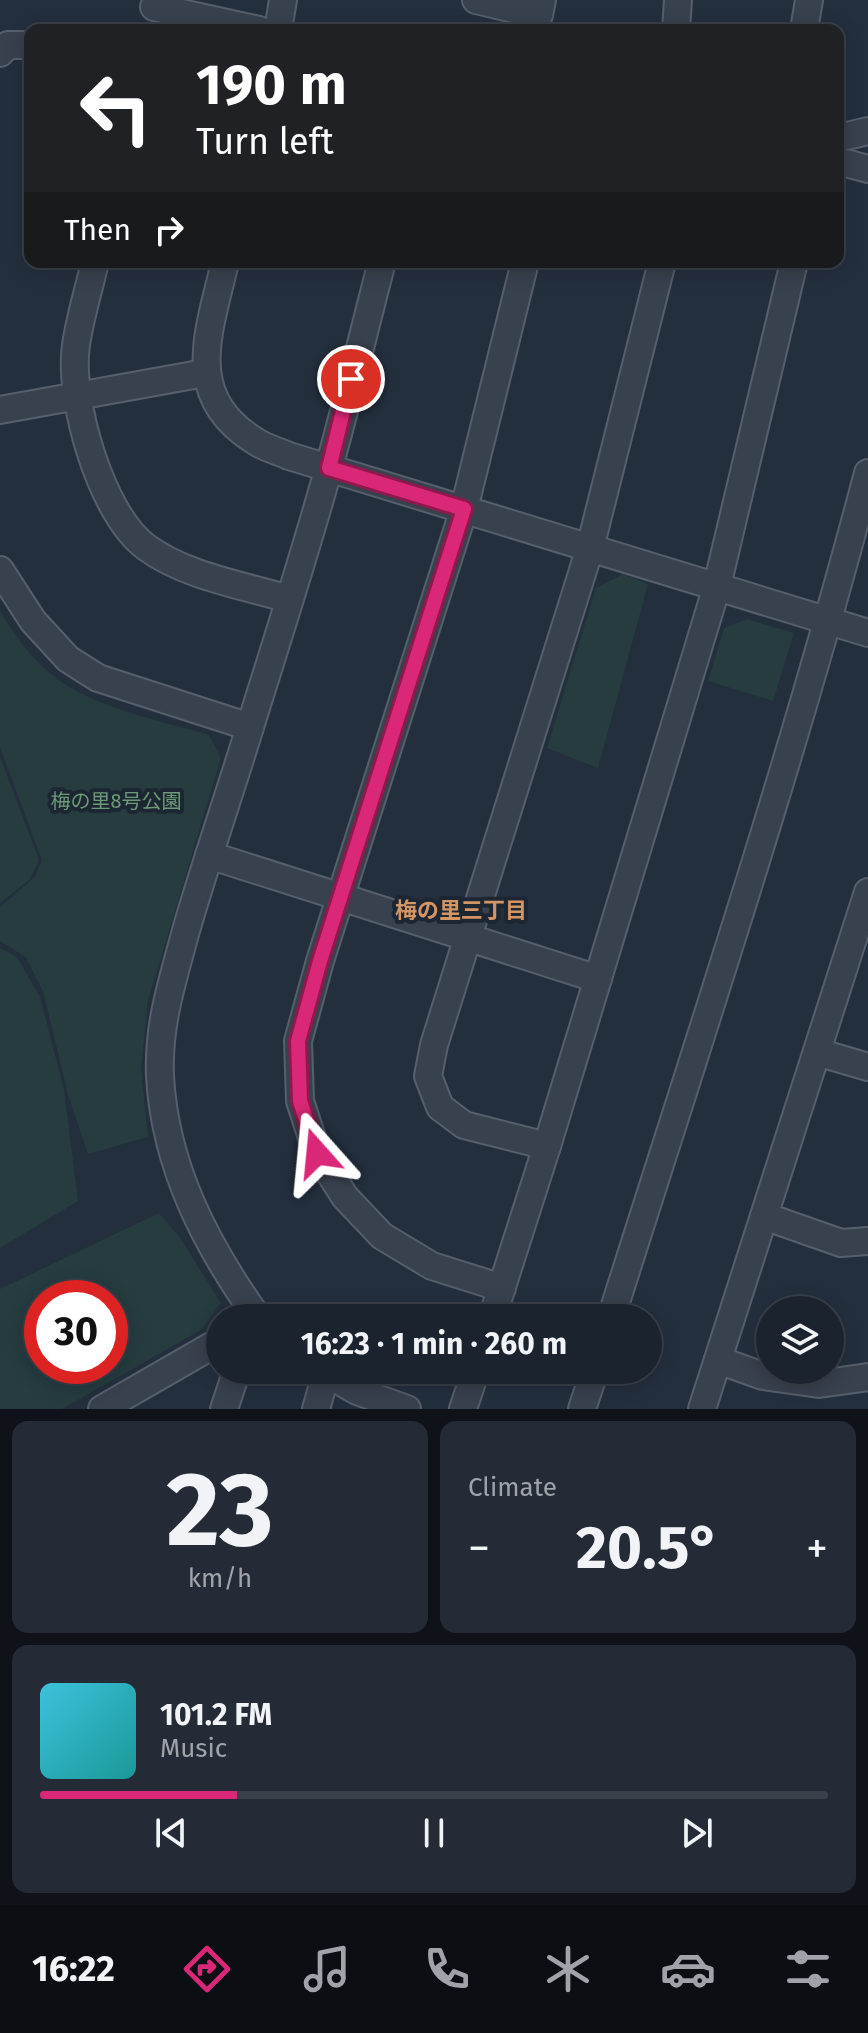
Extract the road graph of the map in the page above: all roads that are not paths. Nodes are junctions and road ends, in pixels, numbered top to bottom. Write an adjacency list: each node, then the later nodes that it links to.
1 (283, 0): 8 (street)
2 (476, 0): 6 (street)
3 (678, 0): 9 (street)
4 (809, 0): 10 (street)
5 (152, 12): 7 (street)
6 (539, 15)
7 (223, 24)
8 (279, 24)
9 (676, 24)
10 (805, 24)
11 (24, 45): 12 (street)
12 (0, 53)
13 (868, 131): 14 (street)
14 (844, 137)
15 (844, 163): 16 (street)
16 (868, 169)
17 (94, 268): 24 (street)
18 (224, 268): 23 (street)
19 (380, 268): 26 (street)
20 (524, 268): 28 (street)
21 (660, 268): 29 (street)
22 (793, 268): 31 (street)
23 (205, 373): 24 (street); 26 (street)
24 (78, 396): 25 (street); 32 (street)
25 (0, 410)
26 (329, 468): 28 (street); 32 (street)
27 (868, 473): 33 (street)
28 (464, 509): 29 (street); 38 (street)
29 (590, 548): 31 (street); 39 (street)
30 (0, 570): 35 (street)
31 (717, 586): 33 (street); 40 (street)
32 (288, 599): 35 (street)
33 (828, 620): 34 (street); 49 (street)
34 (868, 633)
35 (250, 727): 36 (street)
36 (209, 855): 38 (street); 47 (street)
37 (868, 892): 41 (street)
38 (340, 898): 39 (street); 46 (street)
39 (468, 938): 40 (street); 43 (street)
40 (598, 979): 43 (street)
41 (817, 1052): 42 (street); 44 (street)
42 (868, 1067)
43 (547, 1146): 46 (street)
44 (764, 1216): 45 (street); 51 (street)
45 (868, 1241)
46 (502, 1288): 48 (street)
47 (248, 1304)
48 (497, 1304)
49 (615, 1304)
50 (206, 1349): 58 (street)
51 (718, 1360): 52 (street); 64 (street)
52 (868, 1377)
53 (232, 1384): 59 (street)
54 (321, 1384): 60 (street)
55 (344, 1384): 61 (street)
56 (471, 1384): 62 (street)
57 (590, 1384): 63 (street)
58 (104, 1409)
59 (224, 1409)
60 (316, 1409)
61 (407, 1409)
62 (463, 1409)
63 (582, 1409)
64 (702, 1409)

